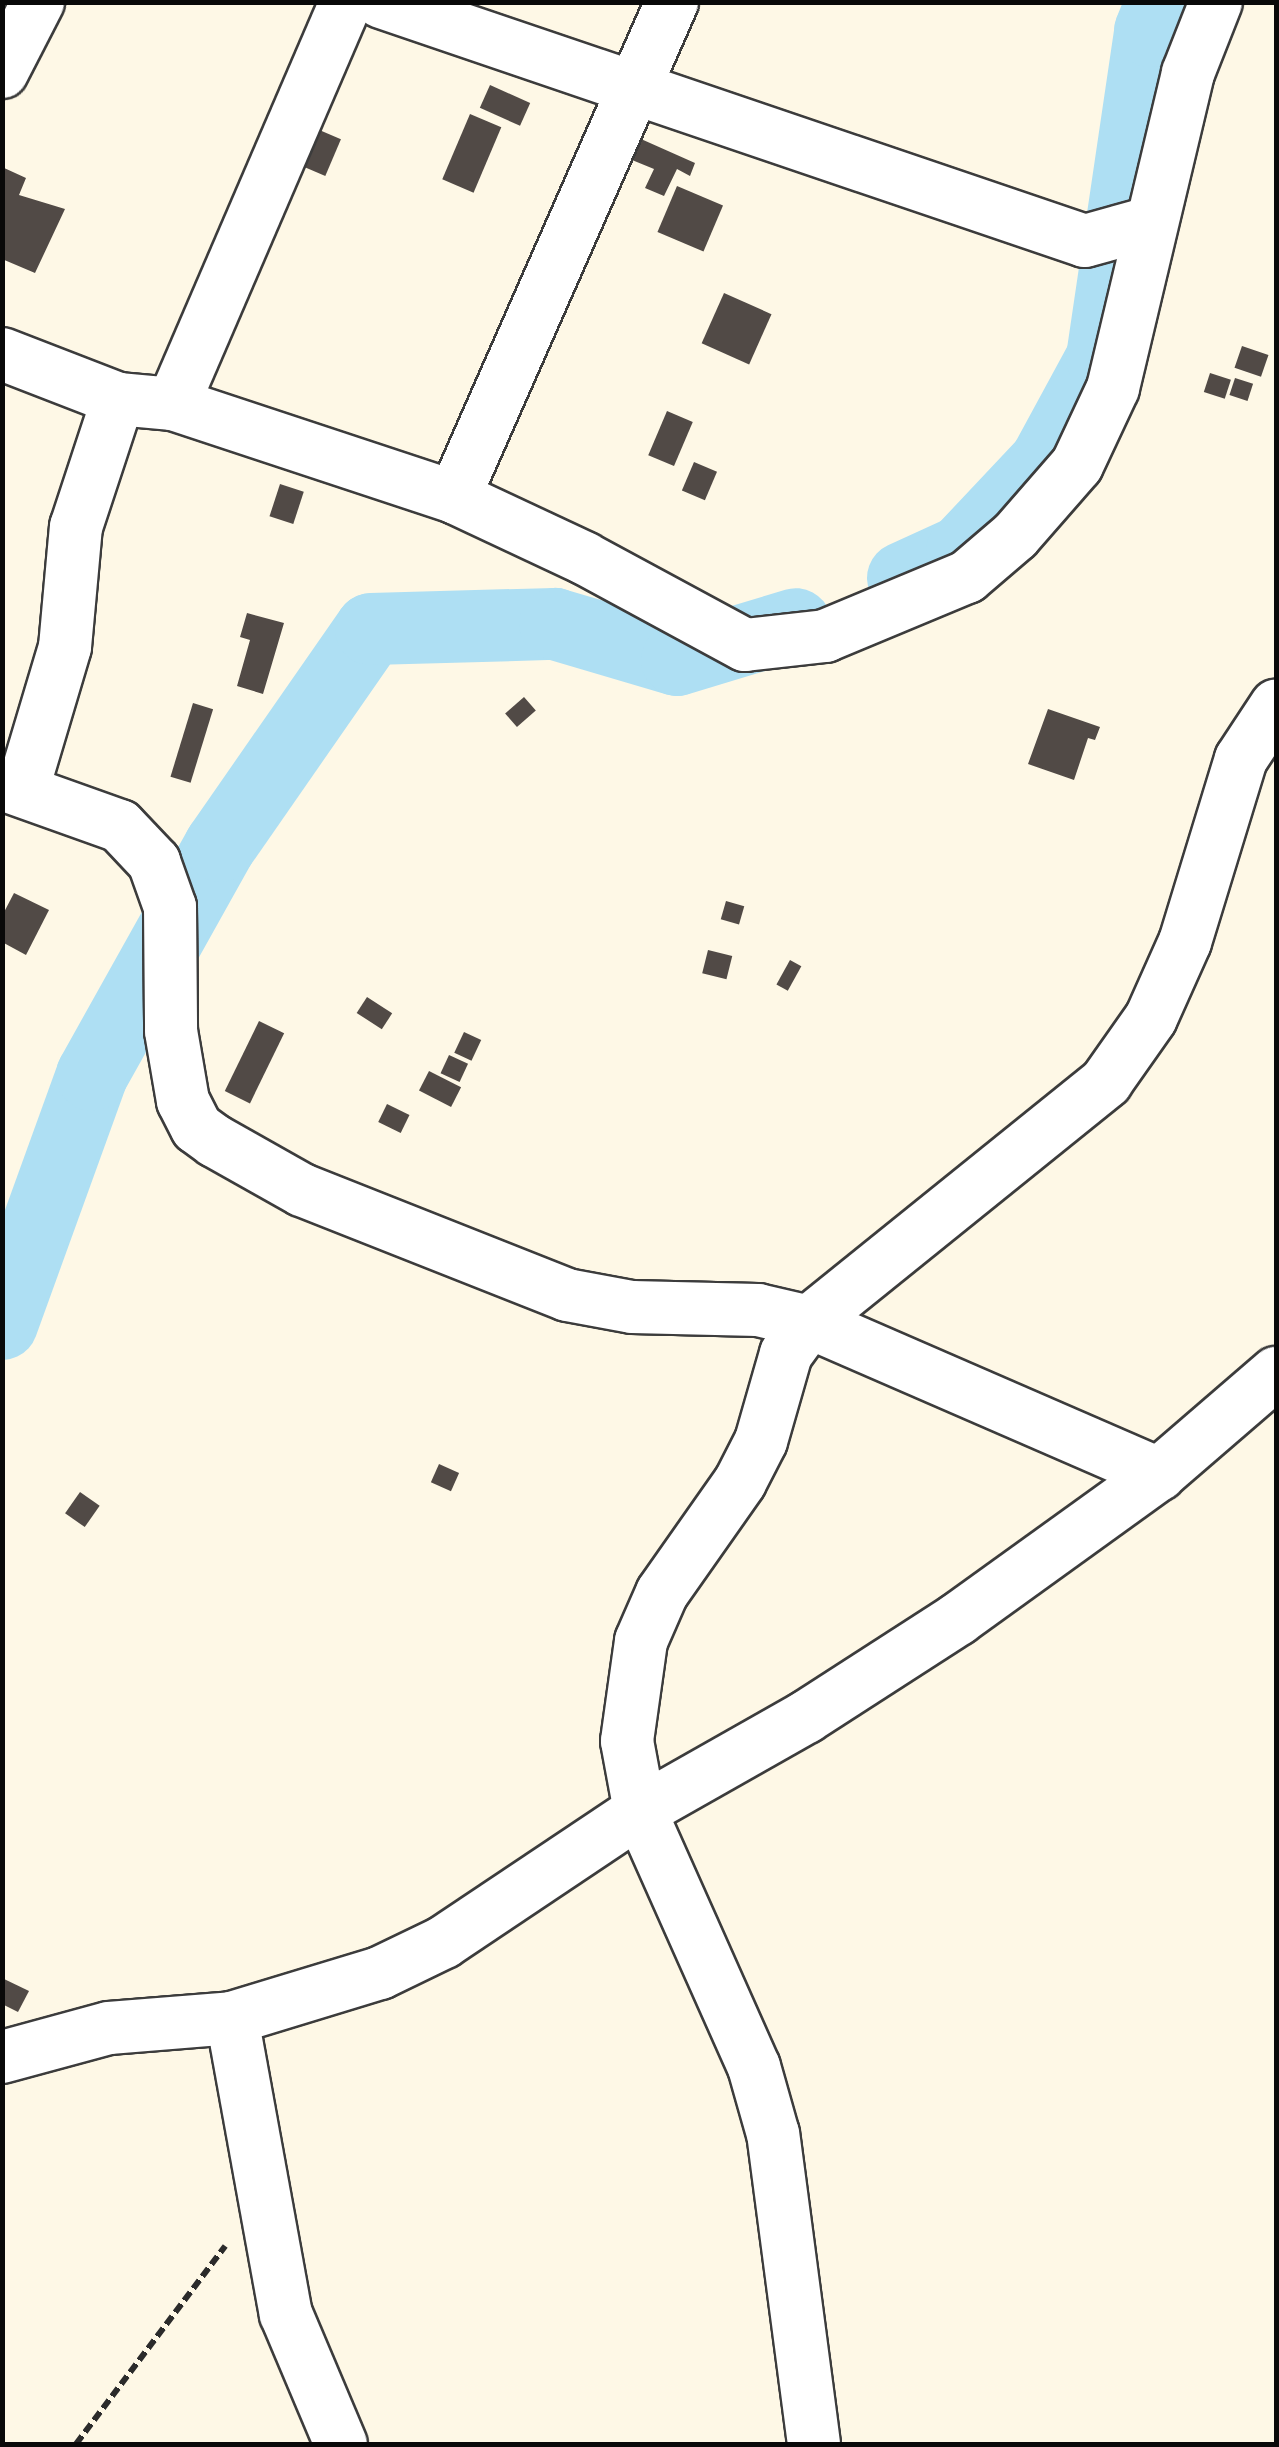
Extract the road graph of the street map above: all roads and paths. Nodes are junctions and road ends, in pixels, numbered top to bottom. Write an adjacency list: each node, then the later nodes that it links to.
1 (38, 2): 6 (street)
2 (346, 2): 11 (street)
3 (381, 2): 7 (street)
4 (672, 2): 7 (street)
5 (1216, 2): 8 (street)
6 (2, 72)
7 (633, 88): 8 (street); 12 (street)
8 (1150, 224): 12 (street)
9 (2, 354): 10 (street)
10 (118, 399): 11 (street); 14 (street)
11 (174, 404): 12 (street)
12 (454, 497)
13 (1276, 706): 15 (street)
14 (13, 786): 15 (street)
15 (809, 1322): 17 (street); 18 (street)
16 (1276, 1374): 17 (street)
17 (1158, 1474): 18 (street)
18 (640, 1811): 19 (street); 24 (street)
19 (232, 2018): 20 (street); 21 (street)
20 (2, 2057)
21 (266, 2191): 22 (path); 23 (street)
22 (76, 2444)
23 (340, 2444)
24 (814, 2444)

